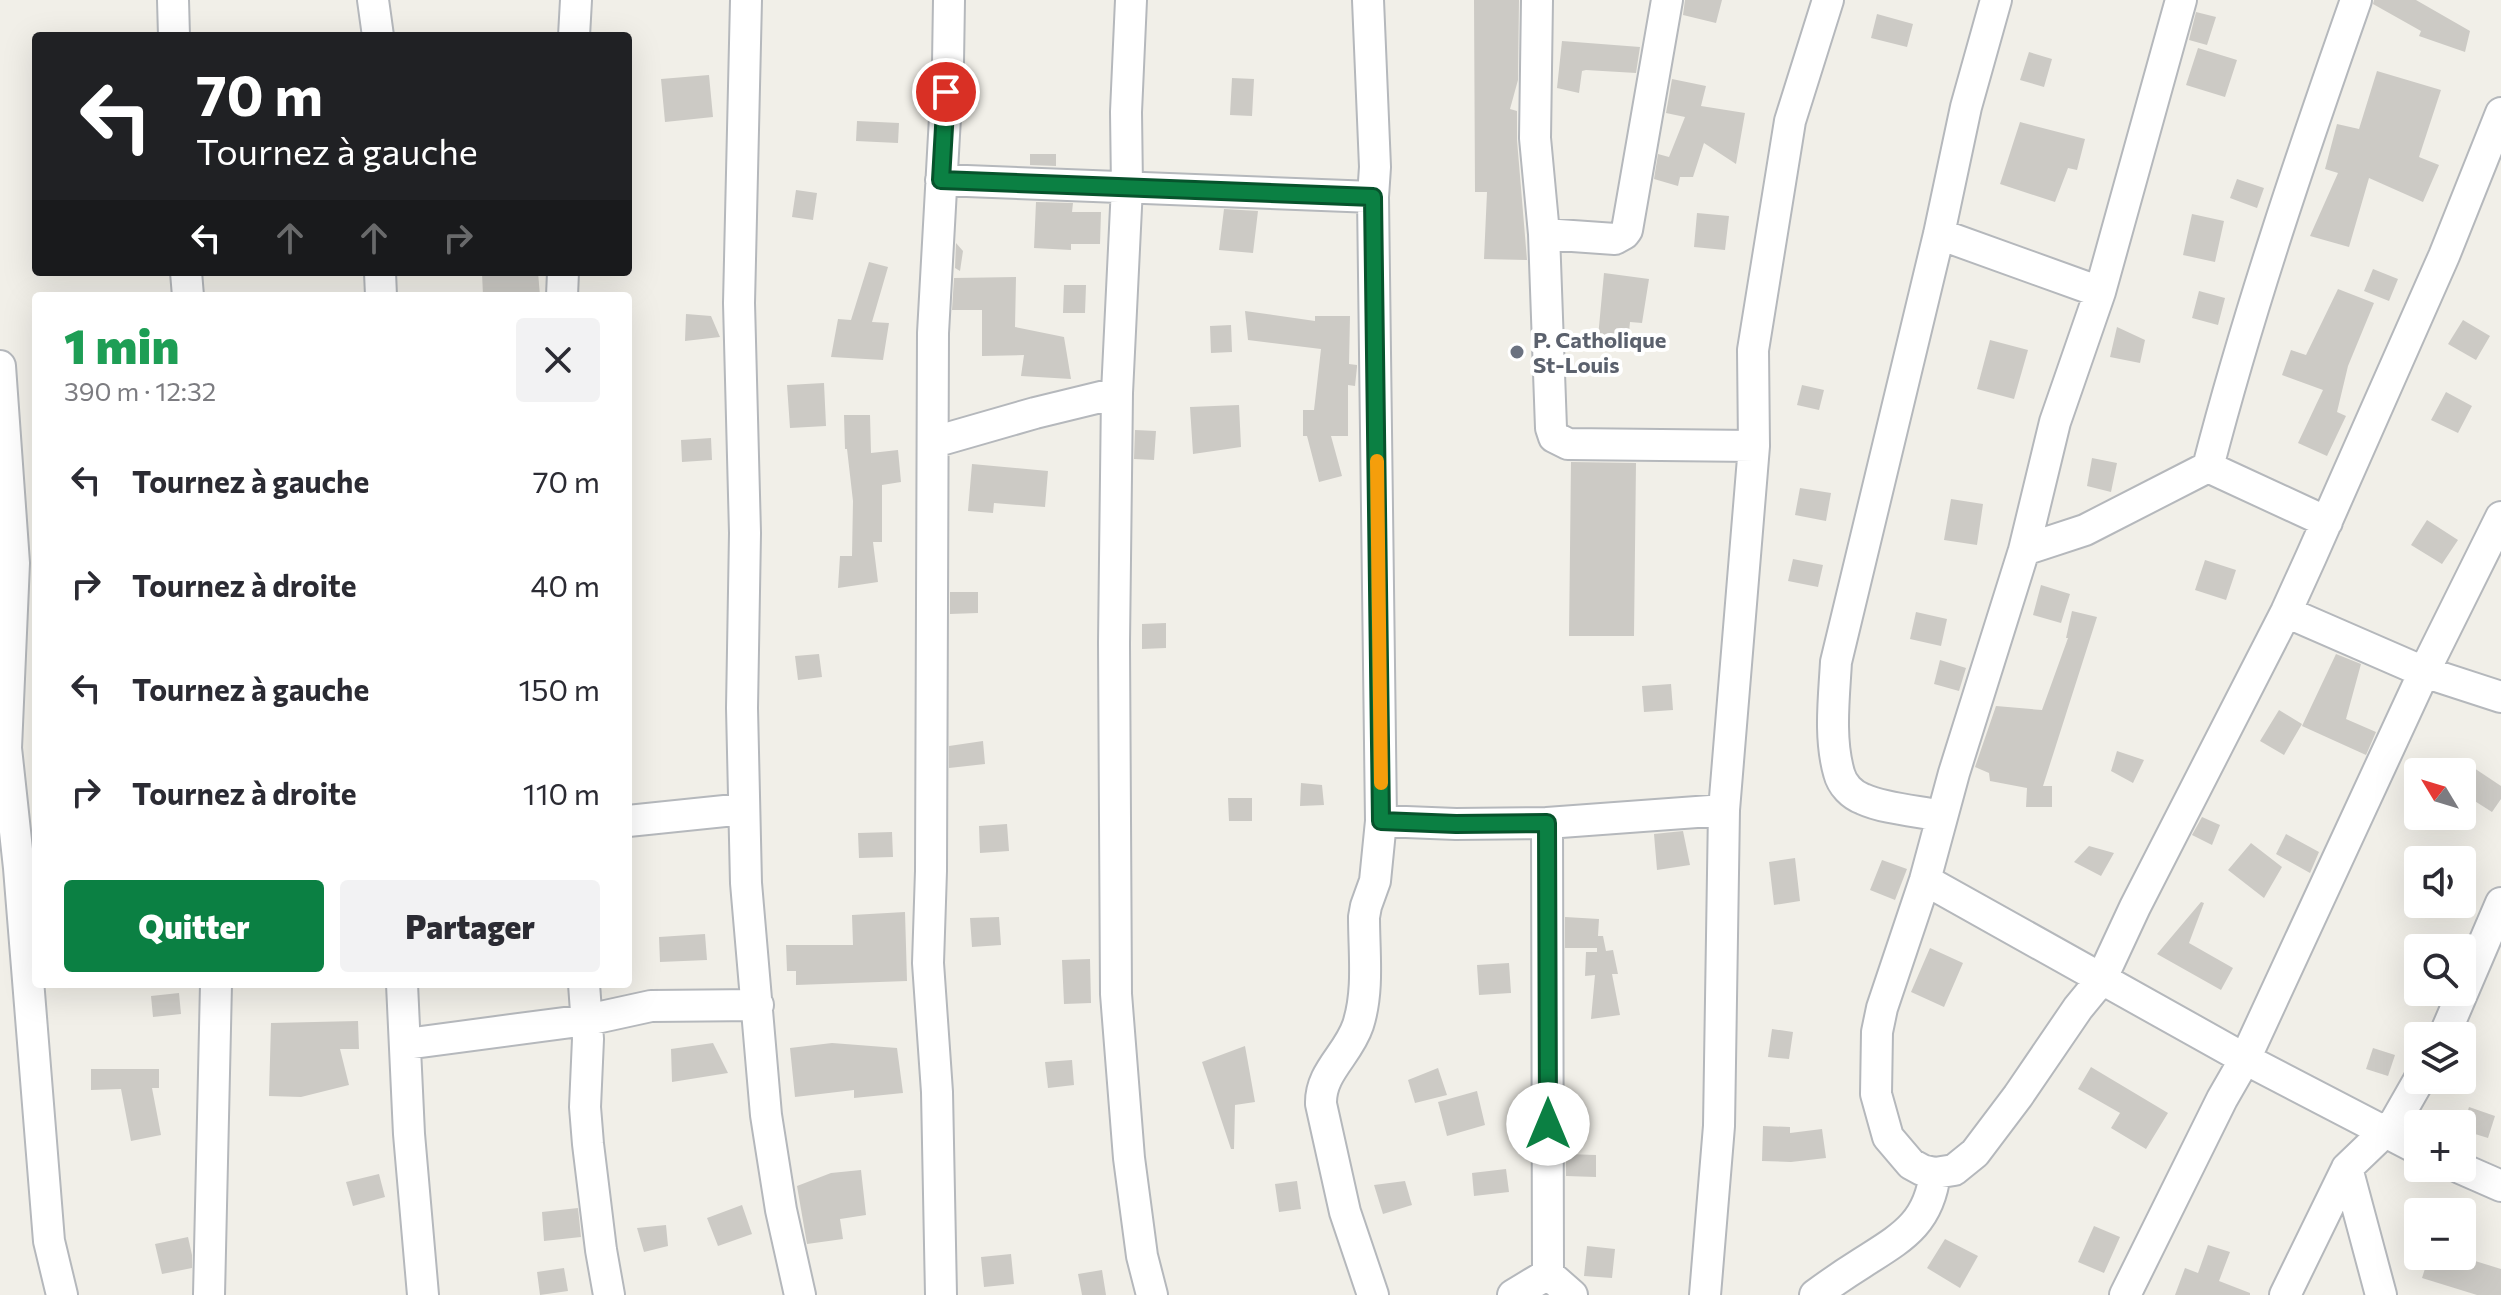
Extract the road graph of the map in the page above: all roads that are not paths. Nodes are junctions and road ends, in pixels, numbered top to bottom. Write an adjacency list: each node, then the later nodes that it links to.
1 (173, 0): 14 (street)
2 (373, 0): 15 (street)
3 (576, 0): 16 (street)
4 (746, 0): 35 (street)
5 (949, 0): 18 (street)
6 (1131, 0): 19 (street)
7 (1368, 0): 20 (street)
8 (1537, 0): 21 (street)
9 (1667, 0): 21 (street)
10 (1828, 0): 27 (street)
11 (1996, 0): 22 (street)
12 (2181, 0): 23 (street)
13 (2356, 0): 28 (street)
14 (174, 32)
15 (377, 32)
16 (574, 32)
17 (2501, 113): 30 (street)
18 (941, 180): 19 (street); 26 (street)
19 (1127, 187): 20 (street); 25 (street)
20 (1373, 197): 39 (street)
21 (1544, 234): 27 (street)
22 (1939, 234): 23 (street); 37 (street)
23 (2100, 292): 31 (street)
24 (0, 366): 60 (street)
25 (1117, 393): 26 (street); 66 (street)
26 (934, 442): 65 (street)
27 (1754, 446): 36 (street)
28 (2208, 467): 30 (street); 31 (street)
29 (2501, 517): 33 (street)
30 (2327, 522): 32 (street)
31 (2024, 550): 37 (street)
32 (2286, 612): 33 (street); 43 (street)
33 (2424, 672): 34 (street); 51 (street)
34 (2501, 697)
35 (744, 809): 38 (street); 47 (street)
36 (1724, 810): 40 (street); 70 (street)
37 (1942, 816): 41 (street)
38 (632, 821)
39 (1381, 821): 40 (street); 67 (street)
40 (1547, 823): 59 (street)
41 (1925, 880): 43 (street); 56 (street)
42 (2501, 903): 49 (street)
43 (2101, 980): 51 (street); 56 (street)
44 (216, 988): 61 (street)
45 (402, 988): 50 (street)
46 (584, 988): 48 (street)
47 (758, 1005): 48 (street); 64 (street)
48 (587, 1020): 50 (street); 63 (street)
49 (2450, 1022)
50 (406, 1044): 62 (street)
51 (2245, 1059): 53 (street); 72 (street)
52 (2411, 1094): 53 (street)
53 (2386, 1133): 54 (street); 55 (street)
54 (2404, 1142)
55 (2347, 1168): 73 (street); 74 (street)
56 (1935, 1173): 71 (street)
57 (2476, 1175): 58 (street)
58 (2501, 1186)
59 (1548, 1274): 68 (street); 69 (street)
60 (62, 1295)
61 (209, 1295)
62 (423, 1295)
63 (609, 1295)
64 (800, 1295)
65 (941, 1295)
66 (1152, 1295)
67 (1373, 1295)
68 (1513, 1295)
69 (1572, 1295)
70 (1705, 1295)
71 (1815, 1295)
72 (2125, 1295)
73 (2285, 1295)
74 (2381, 1295)

